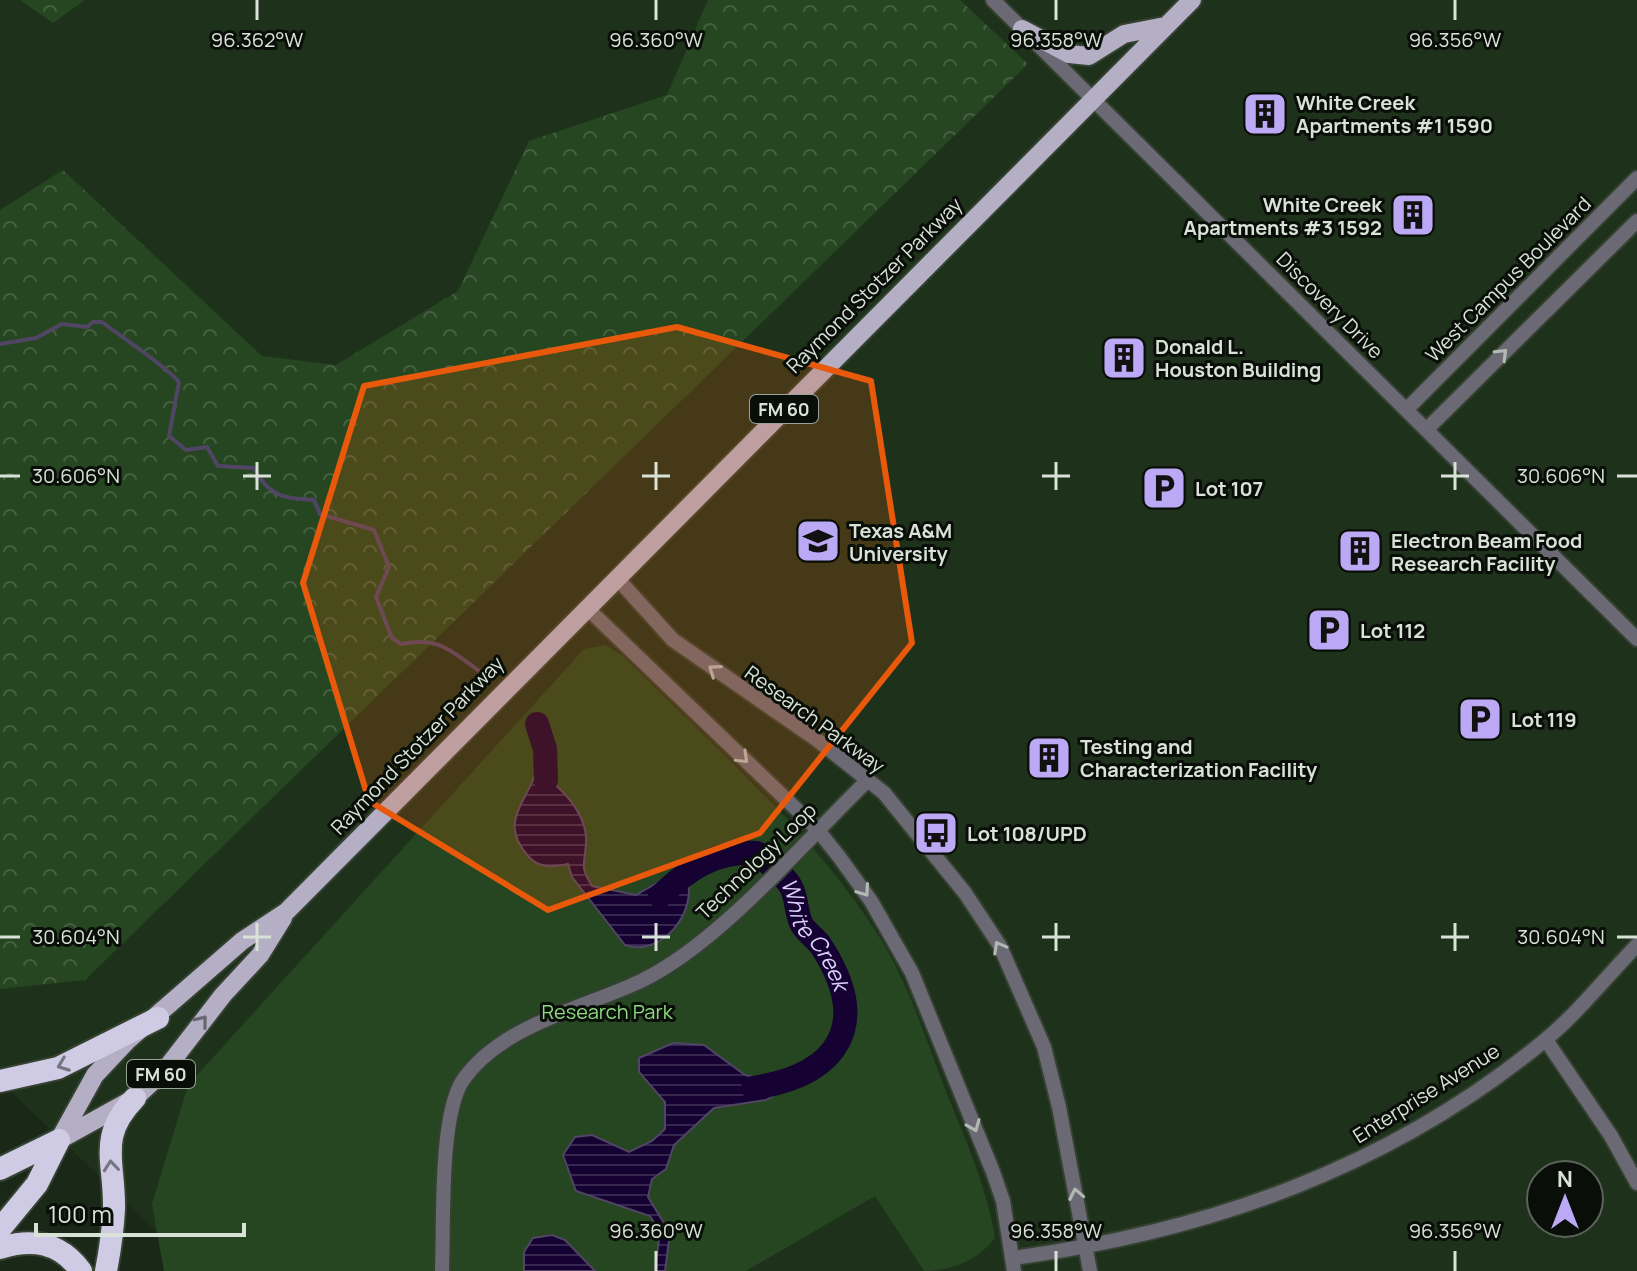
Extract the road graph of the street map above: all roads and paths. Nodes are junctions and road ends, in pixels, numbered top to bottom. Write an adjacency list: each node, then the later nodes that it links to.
1 (993, 0): 4 (street, Discovery Drive)
2 (1192, 0): 3 (main road, Raymond Stotzer Parkway / FM 60)
3 (1165, 26): 4 (main road); 5 (main road, Raymond Stotzer Parkway / FM 60)
4 (1022, 29): 5 (street, Discovery Drive)
5 (1094, 99): 10 (street, Discovery Drive); 12 (main road, Raymond Stotzer Parkway / FM 60)
6 (1637, 178): 8 (street, West Campus Boulevard)
7 (1637, 221): 9 (street)
8 (1510, 306): 9 (street); 10 (street, West Campus Boulevard)
9 (1531, 326): 11 (street, one-way to 9)
10 (1407, 409): 11 (street, Discovery Drive)
11 (1427, 429): 14 (street, Discovery Drive)
12 (616, 577): 13 (main road, Raymond Stotzer Parkway / FM 60); 15 (street, Research Parkway, one-way to 12)
13 (586, 607): 16 (street, one-way to 16); 17 (main road, Raymond Stotzer Parkway / FM 60)
14 (1637, 639)
15 (867, 781): 16 (street, Technology Loop); 27 (street, Research Parkway, one-way to 15)
16 (817, 829): 29 (street, one-way to 29); 32 (street, Technology Loop)
17 (286, 912): 19 (main road, Raymond Stotzer Parkway / FM 60); 22 (main road, Raymond Stotzer Parkway / FM 60, one-way to 17)
18 (1637, 945): 20 (street, Enterprise Avenue)
19 (158, 1018): 21 (highway, one-way to 21); 23 (main road, Raymond Stotzer Parkway / FM 60)
20 (1546, 1040): 25 (street); 27 (street, Enterprise Avenue)
21 (0, 1081)
22 (135, 1098): 23 (main road, Raymond Stotzer Parkway / FM 60); 31 (highway, one-way to 22)
23 (59, 1140): 24 (highway, Raymond Stotzer Parkway / FM 60); 26 (highway, Raymond Stotzer Parkway / FM 60)
24 (0, 1169)
25 (1637, 1183)
26 (0, 1229)
27 (1086, 1247): 29 (street, Enterprise Avenue); 33 (street, Research Parkway)
28 (0, 1248): 30 (highway)
29 (1013, 1264)
30 (81, 1271)
31 (106, 1271)
32 (442, 1271)
33 (1090, 1271)

